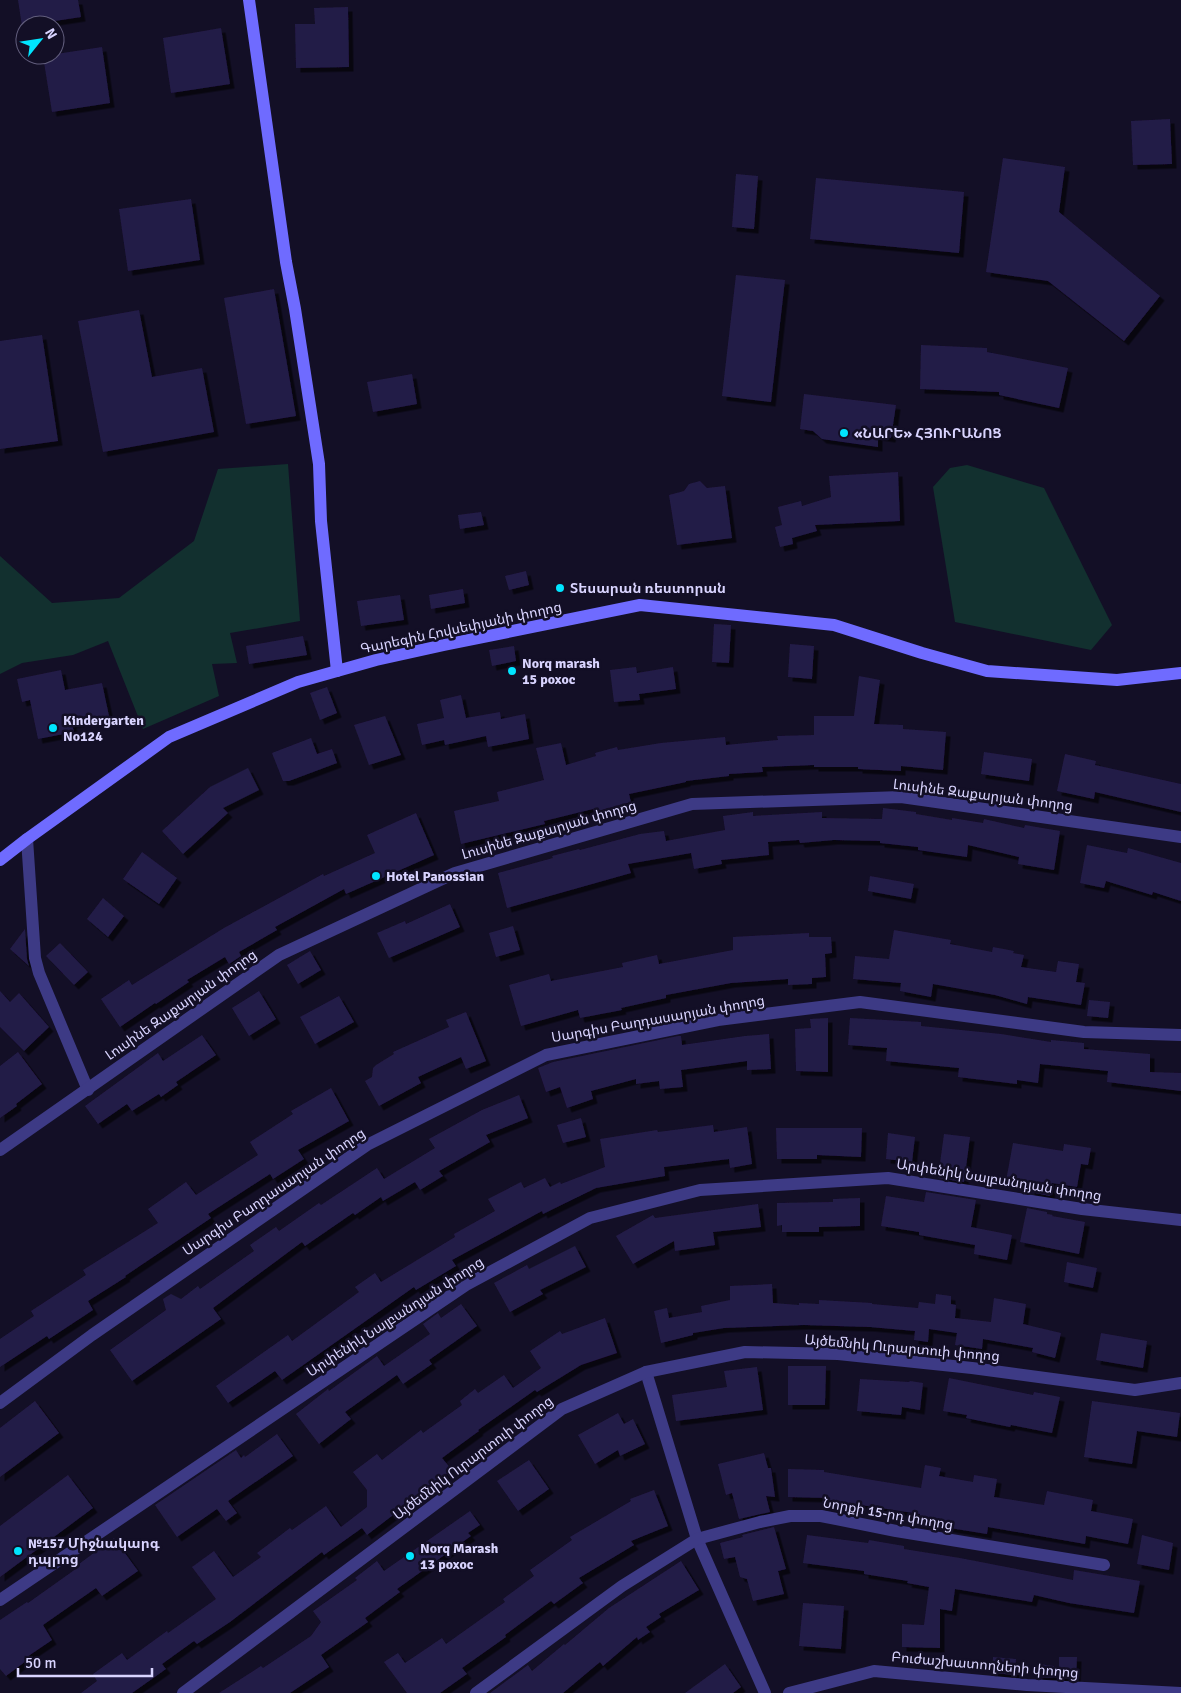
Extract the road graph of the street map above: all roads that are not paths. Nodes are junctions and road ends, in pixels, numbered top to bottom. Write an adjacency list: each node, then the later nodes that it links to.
1 (249, 0): 2 (main road)
2 (337, 671): 3 (main road, Գարեգին Հովսեփյանի փողոց); 5 (main road, Գարեգին Հովսեփյանի փողոց)
3 (1181, 672)
4 (1181, 837): 8 (street, Լուսինե Զաքարյան փողոց)
5 (27, 839): 6 (main road, Գարեգին Հովսեփյանի փողոց); 8 (street)
6 (0, 860)
7 (1181, 1035): 13 (street, Սարգիս Բաղդասարյան փողոց)
8 (88, 1090): 9 (street, Լուսինե Զաքարյան փողոց)
9 (0, 1150)
10 (1181, 1220): 16 (street, Արփենիկ Նալբանդյան փողոց)
11 (646, 1372): 12 (street, Այծեմնիկ Ուրարտուի փողոց); 14 (street); 18 (street, Այծեմնիկ Ուրարտուի փողոց)
12 (1181, 1383)
13 (0, 1403)
14 (697, 1539): 15 (street, Նորքի 15-րդ փողոց); 19 (street, Նորքի 15-րդ փողոց); 20 (street)
15 (1104, 1565)
16 (0, 1600)
17 (1181, 1692): 21 (street, Բուժաշխատողների փողոց)
18 (183, 1693)
19 (476, 1693)
20 (765, 1693)
21 (789, 1693)

